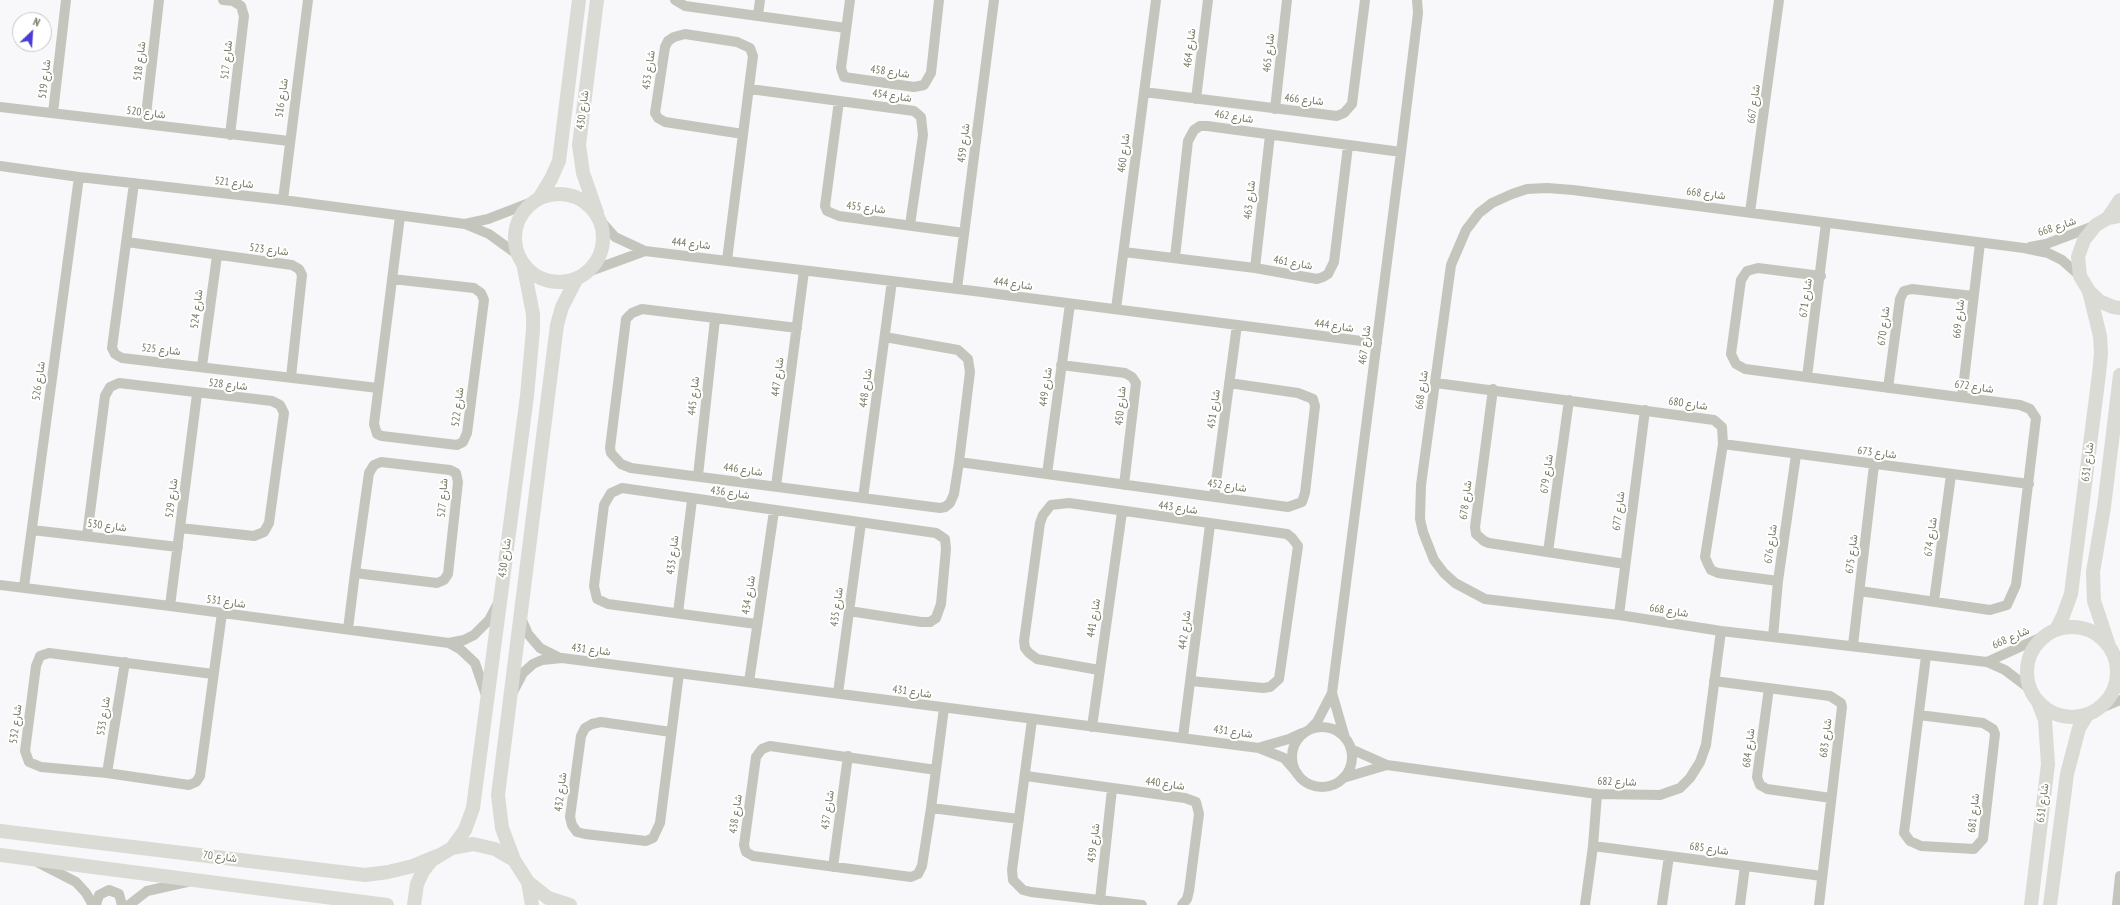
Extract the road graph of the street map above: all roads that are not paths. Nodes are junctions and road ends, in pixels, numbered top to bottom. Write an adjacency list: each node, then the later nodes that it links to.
1 (66, 0): 26 (street, شارع 519)
2 (159, 0): 27 (street, شارع 518)
3 (223, 0): 29 (street, شارع 517)
4 (308, 0): 31 (street, شارع 516)
5 (579, 0): 38 (main road, شارع 430)
6 (597, 0): 43 (main road, شارع 430)
7 (675, 0): 18 (street)
8 (760, 0): 18 (street)
9 (850, 0): 19 (street, شارع 458)
10 (939, 0): 19 (street, شارع 458)
11 (994, 0): 48 (street, شارع 459)
12 (1156, 0): 21 (street, شارع 460)
13 (1208, 0): 22 (street, شارع 464)
14 (1287, 0): 25 (street, شارع 465)
15 (1365, 0): 25 (street, شارع 466)
16 (1417, 0): 33 (street, شارع 467)
17 (1779, 0): 40 (street, شارع 667)
18 (758, 15): 19 (street)
19 (846, 28)
20 (750, 89): 23 (street, شارع 454); 28 (street, شارع 453); 28 (street, شارع 453)
21 (1144, 92): 22 (street, شارع 466); 53 (street, شارع 460)
22 (1196, 99): 25 (street, شارع 466)
23 (838, 101): 46 (street, شارع 454); 46 (street, شارع 455)
24 (0, 107): 26 (street, شارع 520)
25 (1275, 109)
26 (53, 113): 27 (street, شارع 520)
27 (145, 124): 29 (street, شارع 520)
28 (743, 134): 57 (street, شارع 453)
29 (230, 135): 31 (street, شارع 520)
30 (1270, 135): 32 (street, شارع 462); 55 (street, شارع 462); 58 (street, شارع 463)
31 (289, 141): 37 (street, شارع 516)
32 (1348, 146): 33 (street, شارع 462); 58 (street, شارع 461)
33 (1401, 152): 75 (street, شارع 467)
34 (0, 166): 35 (street, شارع 521)
35 (79, 177): 36 (street, شارع 521); 108 (street, شارع 526)
36 (134, 183): 37 (street, شارع 521); 49 (street, شارع 525)
37 (283, 200): 41 (street, شارع 521)
38 (536, 200): 43 (main road); 45 (street, شارع 521); 56 (main road)
39 (2120, 200): 42 (main road)
40 (1750, 212): 44 (street, شارع 668); 82 (street, شارع 668)
41 (400, 216): 45 (street, شارع 521); 63 (street, شارع 522)
42 (2114, 217): 47 (main road)
43 (599, 218): 52 (street, شارع 444); 60 (main road)
44 (1826, 223): 50 (street, شارع 668); 61 (street, شارع 671)
45 (465, 224): 56 (street, شارع 521)
46 (910, 225): 48 (street, شارع 455)
47 (2096, 225): 51 (street, شارع 668); 62 (main road)
48 (964, 233): 65 (street, شارع 459)
49 (127, 242): 54 (street, شارع 523); 77 (street, شارع 525)
50 (1980, 243): 51 (street, شارع 668); 67 (street, شارع 669)
51 (2024, 248): 62 (street, شارع 668)
52 (645, 251): 57 (street, شارع 444); 60 (street, شارع 444)
53 (1124, 252): 55 (street, شارع 461); 70 (street, شارع 460)
54 (216, 256): 77 (street, شارع 524); 79 (street, شارع 523)
55 (1175, 257): 58 (street, شارع 461)
56 (520, 259): 60 (main road); 118 (main road, شارع 430)
57 (727, 260): 59 (street, شارع 444)
58 (1255, 268)
59 (804, 271): 64 (street, شارع 444); 73 (street, شارع 447)
60 (581, 276): 125 (main road, شارع 430)
61 (1821, 276): 80 (street, شارع 671); 80 (street, شارع 672)
62 (2080, 276): 66 (main road)
63 (392, 279): 83 (street, شارع 522); 83 (street, شارع 522)
64 (892, 281): 65 (street, شارع 444); 74 (street, شارع 448)
65 (957, 289): 68 (street, شارع 444)
66 (2089, 291): 69 (main road); 129 (main road, شارع 631)
67 (1973, 296): 84 (street, شارع 670); 87 (street, شارع 669)
68 (1070, 304): 70 (street, شارع 444); 76 (street, شارع 449)
69 (2120, 308)
70 (1116, 309): 72 (street, شارع 444)
71 (715, 319): 73 (street, شارع 446); 96 (street, شارع 445); 96 (street, شارع 446)
72 (1237, 325): 75 (street, شارع 444); 81 (street, شارع 451)
73 (797, 328): 99 (street, شارع 447)
74 (885, 337): 92 (street, شارع 446); 101 (street, شارع 448)
75 (1377, 344): 147 (street, شارع 467)
76 (1061, 365): 94 (street, شارع 449); 98 (street, شارع 450)
77 (202, 366): 79 (street, شارع 525)
78 (2120, 375): 134 (main road, شارع 631)
79 (290, 377): 83 (street, شارع 525)
80 (1807, 377): 84 (street, شارع 672)
81 (1230, 383): 100 (street, شارع 451); 100 (street, شارع 452)
82 (1436, 383): 85 (street, شارع 680); 124 (street, شارع 668)
83 (378, 388)
84 (1888, 388): 87 (street, شارع 672)
85 (1493, 389): 88 (street, شارع 680); 111 (street, شارع 678)
86 (197, 394): 107 (street, شارع 529); 107 (street, شارع 528); 109 (street, شارع 528)
87 (1962, 397): 97 (street, شارع 672)
88 (1569, 400): 89 (street, شارع 680); 111 (street, شارع 679)
89 (1644, 410): 90 (street, شارع 680); 112 (street, شارع 677)
90 (1723, 444): 91 (street, شارع 673); 114 (street, شارع 680)
91 (1796, 455): 93 (street, شارع 673); 114 (street, شارع 676)
92 (959, 462): 94 (street, شارع 452); 101 (street, شارع 446)
93 (1874, 465): 95 (street, شارع 673); 117 (street, شارع 675)
94 (1047, 474): 98 (street, شارع 452)
95 (1951, 475): 97 (street, شارع 673); 119 (street, شارع 674)
96 (698, 476): 99 (street, شارع 446)
97 (2029, 484): 119 (street, شارع 672)
98 (1124, 485): 100 (street, شارع 452)
99 (776, 486): 101 (street, شارع 446)
100 (1214, 497)
101 (863, 498)
102 (692, 500): 103 (street, شارع 436); 123 (street, شارع 433); 123 (street, شارع 436)
103 (774, 511): 105 (street, شارع 436); 126 (street, شارع 434)
104 (1122, 512): 106 (street, شارع 443); 138 (street, شارع 441); 138 (street, شارع 443)
105 (861, 523): 121 (street, شارع 435); 121 (street, شارع 436)
106 (1210, 525): 141 (street, شارع 442); 141 (street, شارع 443)
107 (180, 528): 110 (street, شارع 529)
108 (32, 530): 109 (street, شارع 530); 116 (street, شارع 526)
109 (88, 536): 110 (street, شارع 530)
110 (178, 547): 120 (street, شارع 529)
111 (1548, 552): 112 (street, شارع 678)
112 (1625, 564): 124 (street, شارع 677)
113 (355, 573): 113 (street, شارع 527); 127 (street, شارع 527)
114 (1778, 581): 130 (street, شارع 676)
115 (0, 585): 116 (street, شارع 531)
116 (24, 587): 120 (street, شارع 531)
117 (1860, 591): 119 (street, شارع 672); 132 (street, شارع 675)
118 (499, 600): 131 (street, شارع 531); 149 (main road, شارع 430)
119 (1934, 601)
120 (170, 606): 122 (street, شارع 531)
121 (849, 611): 146 (street, شارع 435)
122 (222, 613): 127 (street, شارع 531); 140 (street, شارع 532)
123 (678, 613): 126 (street, شارع 436)
124 (1618, 615): 128 (street, شارع 668)
125 (521, 618): 135 (street, شارع 431); 148 (main road, شارع 430)
126 (756, 624): 143 (street, شارع 434)
127 (348, 629): 131 (street, شارع 531)
128 (1721, 631): 130 (street, شارع 668); 142 (street, شارع 682)
129 (2050, 633): 134 (main road); 137 (street, شارع 668); 145 (main road)
130 (1773, 637): 132 (street, شارع 668)
131 (449, 644): 149 (street, شارع 531)
132 (1853, 645): 133 (street, شارع 668)
133 (1926, 656): 137 (street, شارع 668); 154 (street, شارع 681)
134 (2114, 656): 153 (main road)
135 (562, 658): 139 (street, شارع 431); 148 (street, شارع 431)
136 (125, 662): 140 (street, شارع 532); 166 (street, شارع 533); 166 (street, شارع 532)
137 (1987, 662): 145 (street, شارع 668)
138 (1098, 670): 156 (street, شارع 441)
139 (679, 673): 143 (street, شارع 431); 158 (street, شارع 432)
140 (213, 674): 166 (street, شارع 532)
141 (1191, 681): 159 (street, شارع 442)
142 (1714, 681): 144 (street, شارع 683); 171 (street, شارع 682)
143 (749, 682): 146 (street, شارع 431)
144 (1769, 688): 172 (street, شارع 683); 172 (street, شارع 684)
145 (2030, 689): 151 (main road)
146 (838, 693): 152 (street, شارع 431)
147 (1332, 693): 157 (street, شارع 467); 160 (street, شارع 467)
148 (512, 694): 182 (main road, شارع 430)
149 (487, 697): 177 (main road, شارع 430)
150 (2120, 700): 153 (street)
151 (2038, 702): 153 (main road); 203 (main road, شارع 631)
152 (944, 708): 155 (street, شارع 431); 165 (street, شارع 438)
153 (2093, 712): 204 (main road, شارع 631)
154 (1919, 715): 154 (street, شارع 681)
155 (1032, 720): 156 (street, شارع 431); 168 (street)
156 (1092, 727): 159 (street, شارع 431)
157 (1307, 731): 160 (street); 161 (street, شارع 431); 167 (street)
158 (671, 732): 158 (street, شارع 432)
159 (1182, 737): 161 (street, شارع 431)
160 (1345, 738): 162 (street)
161 (1259, 748): 167 (street, شارع 431)
162 (1351, 749): 164 (street, شارع 682); 169 (street)
163 (848, 756): 165 (street, شارع 438); 184 (street, شارع 437); 184 (street, شارع 438)
164 (1387, 765): 169 (street, شارع 682); 171 (street, شارع 682)
165 (936, 770): 173 (street, شارع 438)
166 (107, 773)
167 (1297, 773): 169 (street)
168 (1026, 776): 170 (street, شارع 440); 174 (street)
169 (1343, 778)
170 (1112, 789): 189 (street, شارع 439); 198 (street, شارع 440)
171 (1597, 794): 176 (street)
172 (1831, 798): 185 (street, شارع 683)
173 (931, 808): 174 (street); 184 (street, شارع 438)
174 (1019, 819): 189 (street)
175 (0, 831): 179 (main road, شارع 70)
176 (1593, 846): 180 (street, شارع 685); 199 (street)
177 (452, 848): 179 (main road, شارع 70); 182 (main road)
178 (0, 855): 181 (main road)
179 (437, 856): 194 (main road)
180 (1669, 856): 183 (street, شارع 685); 200 (street)
181 (32, 859): 187 (main road); 190 (street)
182 (514, 860): 188 (main road, شارع 430)
183 (1745, 866): 185 (street, شارع 685); 201 (street)
184 (833, 867)
185 (1822, 876): 202 (street, شارع 683)
186 (2120, 876): 205 (street)
187 (193, 880): 192 (street); 193 (main road)
188 (528, 882): 195 (main road); 196 (main road)
189 (1100, 900): 197 (street)
190 (94, 905): 191 (street)
191 (122, 905)
192 (128, 905)
193 (387, 905)
194 (414, 905)
195 (532, 905)
196 (570, 905)
197 (1142, 905)
198 (1182, 905)
199 (1585, 905)
200 (1662, 905)
201 (1740, 905)
202 (1819, 905)
203 (2031, 905)
204 (2050, 905)
205 (2116, 905)

